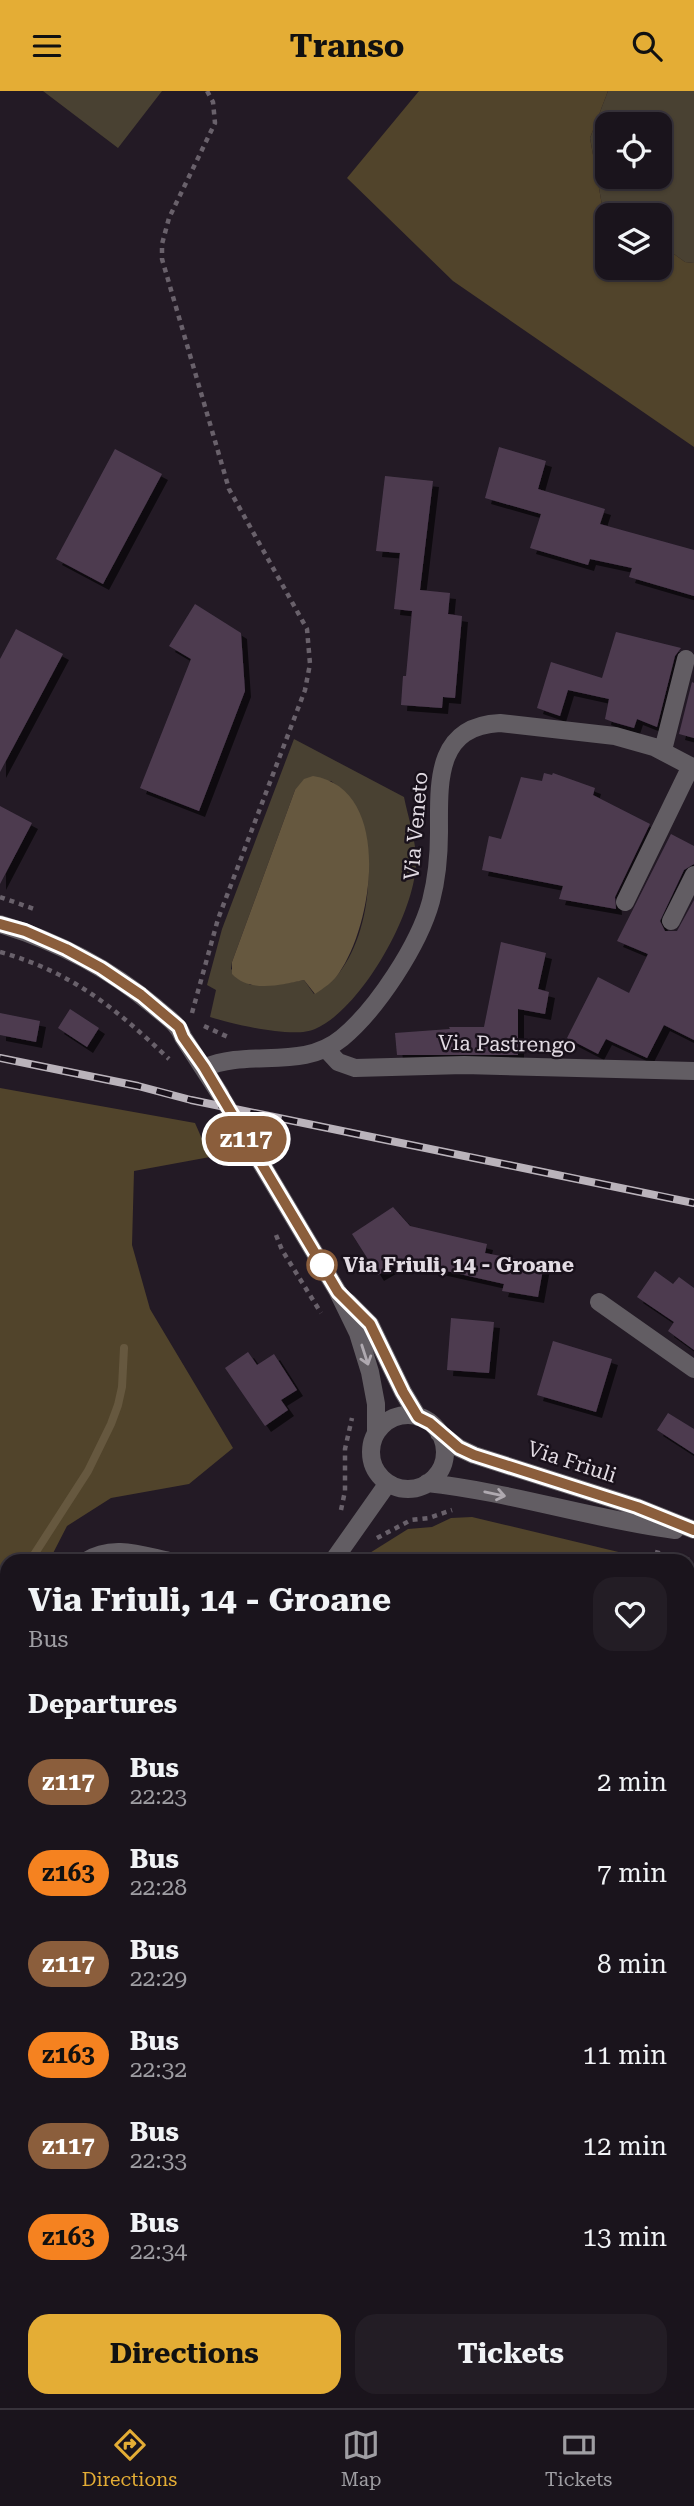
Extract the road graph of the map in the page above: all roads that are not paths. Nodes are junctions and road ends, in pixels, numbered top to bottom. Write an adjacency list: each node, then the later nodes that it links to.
1 (686, 659): 2 (street)
2 (663, 751): 3 (street, Via Veneto); 8 (street, Via Veneto)
3 (693, 767): 5 (street)
4 (694, 875): 6 (street)
5 (625, 902)
6 (671, 921)
7 (0, 924): 9 (street)
8 (326, 1049): 9 (street, Via Veneto); 10 (street, Via Pastrengo)
9 (204, 1067): 11 (street)
10 (694, 1071)
11 (220, 1094)
12 (236, 1122): 13 (street)
13 (338, 1292): 16 (street); 18 (street, one-way to 18)
14 (599, 1301): 15 (street)
15 (694, 1369)
16 (418, 1417): 17 (street); 18 (street)
17 (439, 1433): 20 (street); 21 (street, Via Friuli)
18 (376, 1434): 19 (street)
19 (388, 1483): 20 (street); 24 (street)
20 (428, 1483): 21 (street, Via Friuli, one-way to 21)
21 (694, 1531)
22 (103, 1554): 23 (street)
23 (136, 1554)
24 (338, 1554)

